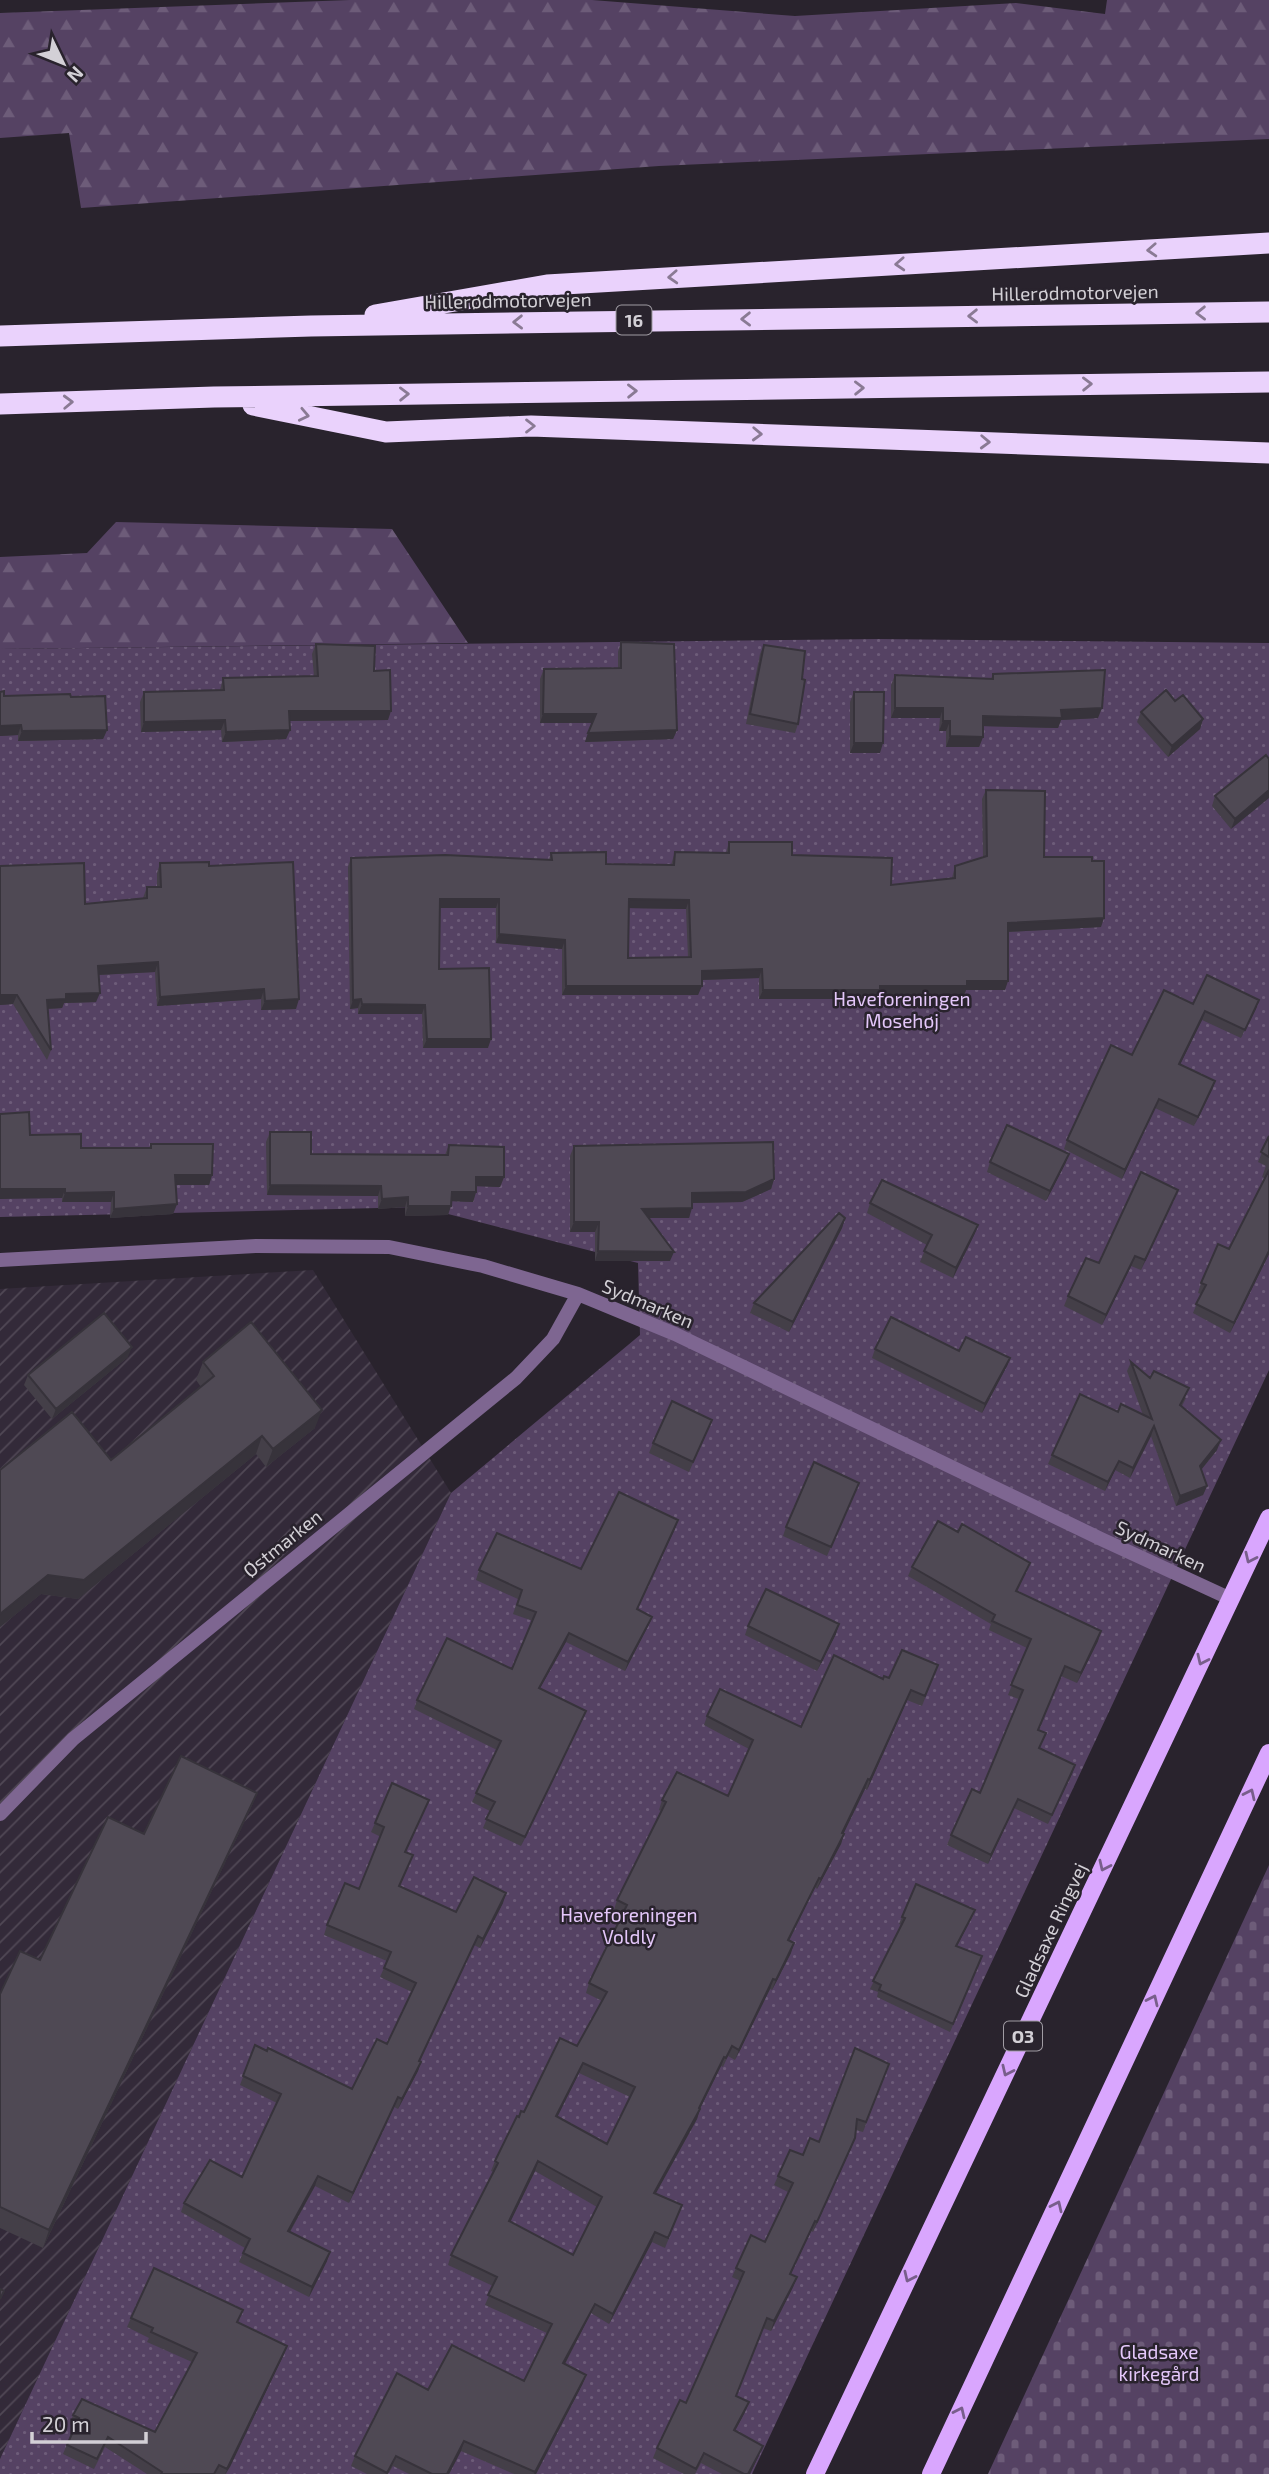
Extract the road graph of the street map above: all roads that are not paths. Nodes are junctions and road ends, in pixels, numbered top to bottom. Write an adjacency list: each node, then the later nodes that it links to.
1 (1269, 243): 3 (highway, one-way to 3)
2 (1269, 312): 3 (highway, Hillerødmotorvejen / 16, one-way to 3)
3 (311, 326): 4 (highway, Hillerødmotorvejen / 16)
4 (0, 336)
5 (1269, 382): 6 (highway, one-way to 5)
6 (214, 397): 7 (highway, one-way to 6); 8 (highway, one-way to 8)
7 (0, 404)
8 (1269, 453)
9 (0, 1260): 10 (street, Sydmarken)
10 (578, 1294): 12 (street, Sydmarken); 14 (street, Østmarken)
11 (1269, 1518): 12 (main road, Gladsaxe Ringvej / O3, one-way to 12)
12 (1231, 1599): 15 (main road, Gladsaxe Ringvej / O3, one-way to 15)
13 (1269, 1753): 16 (main road, one-way to 13)
14 (0, 1814)
15 (815, 2474)
16 (931, 2474)

